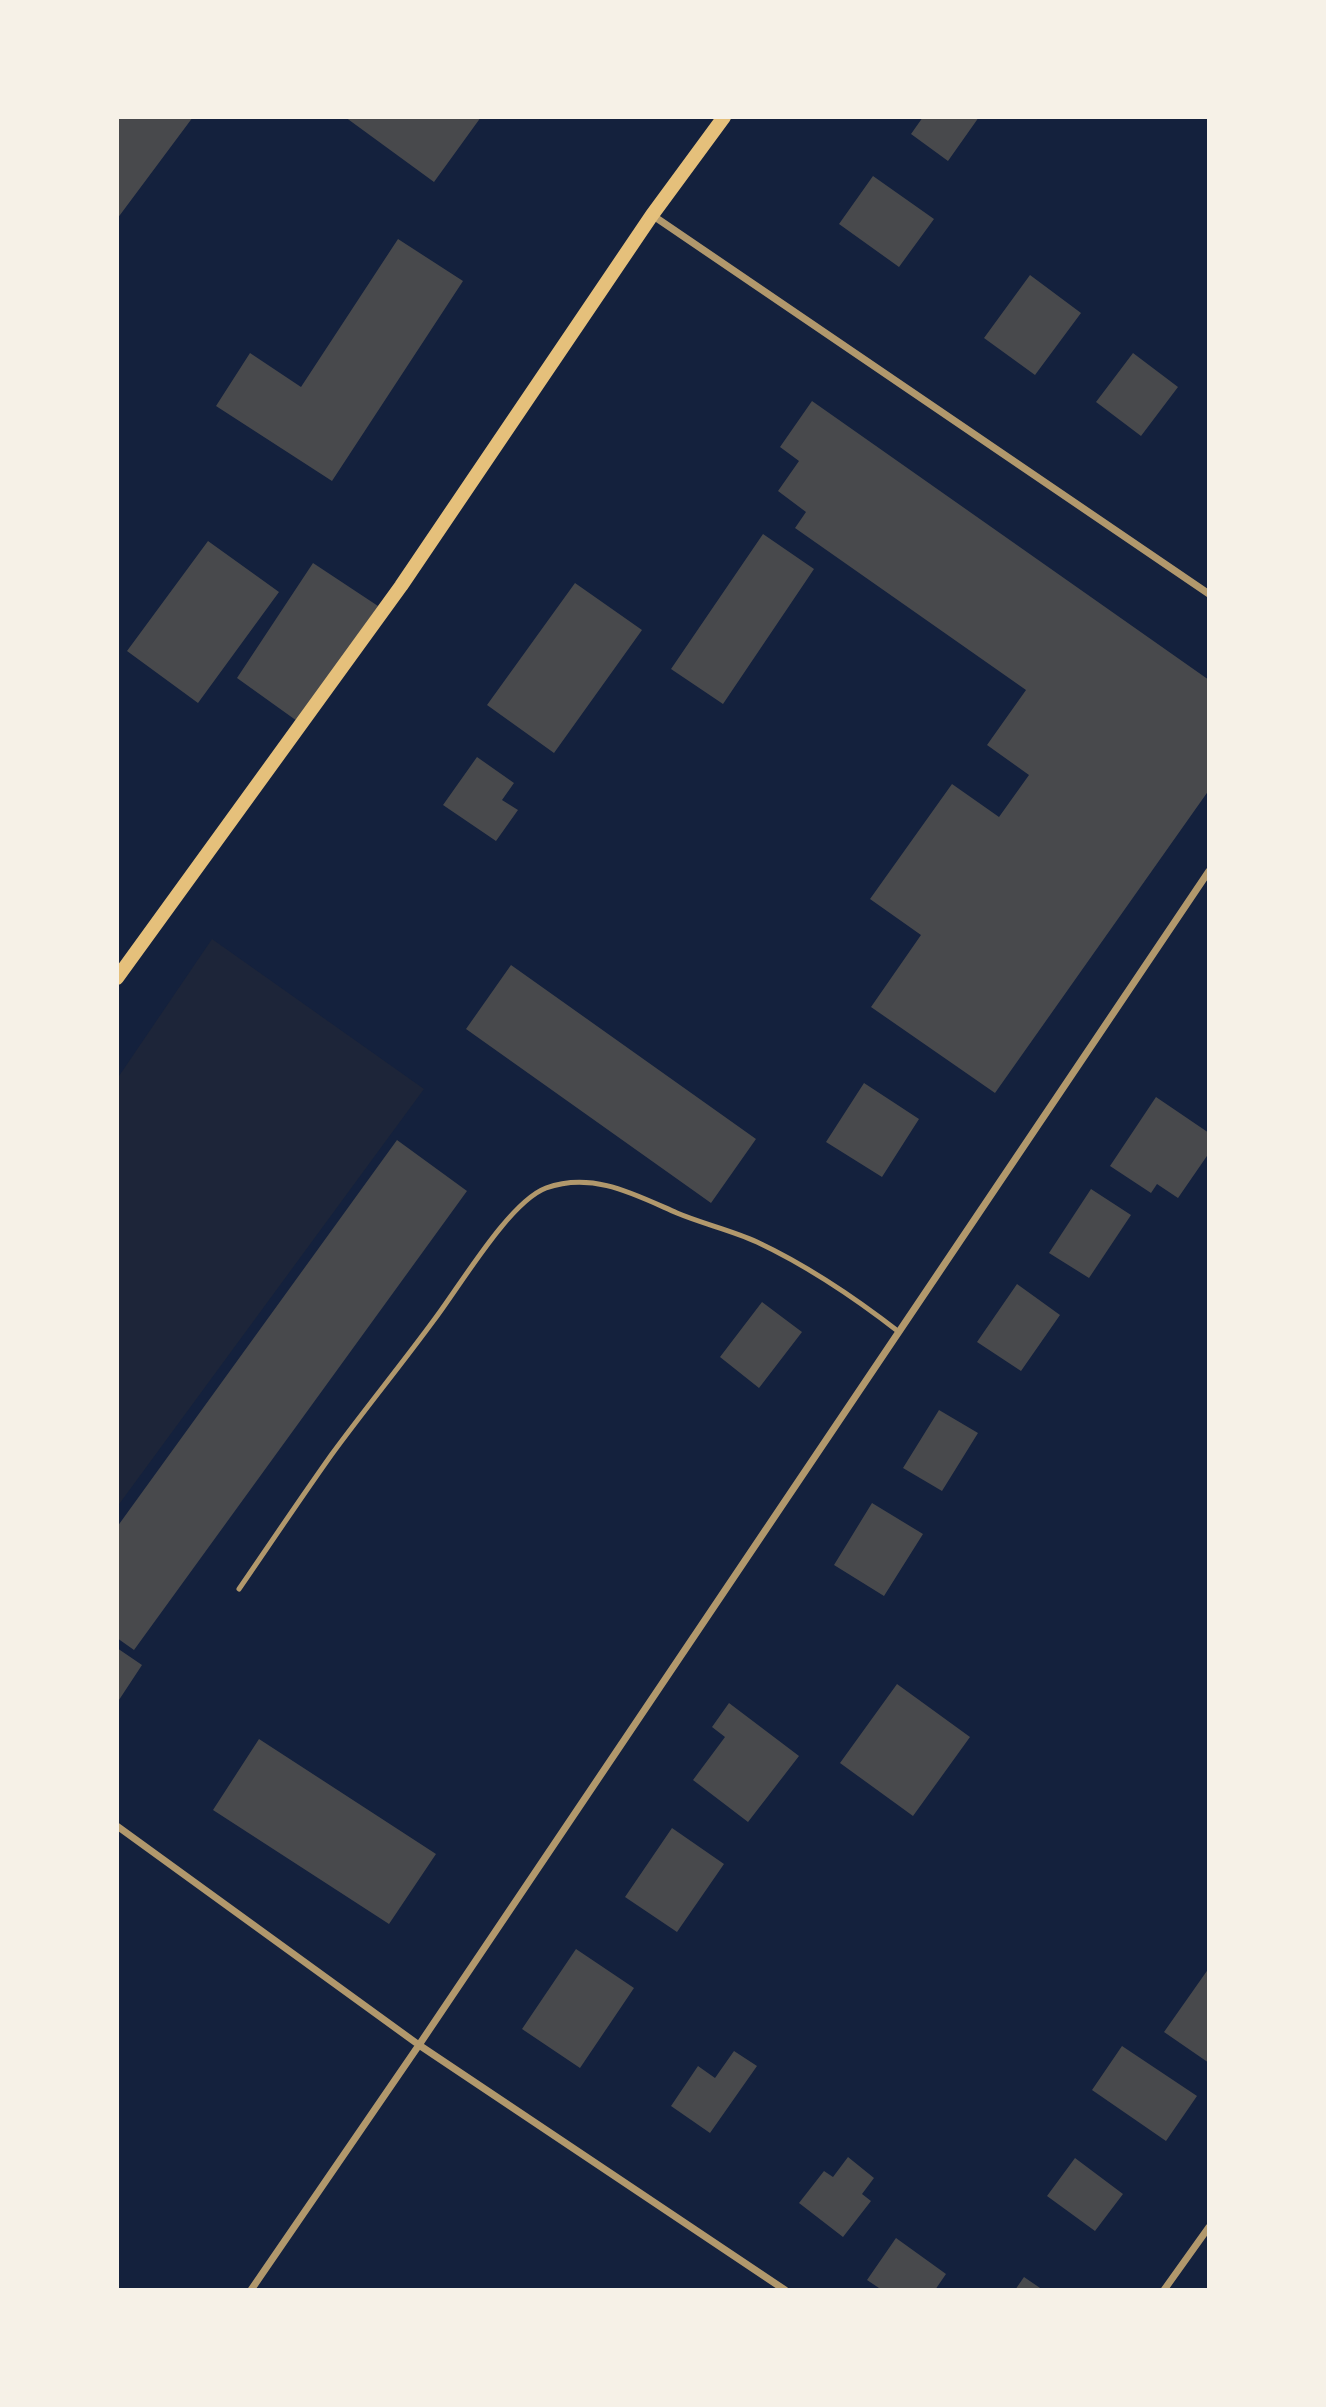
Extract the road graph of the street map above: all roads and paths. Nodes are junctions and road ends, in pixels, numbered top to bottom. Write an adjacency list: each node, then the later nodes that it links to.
1 (723, 117): 2 (main road)
2 (652, 215): 3 (street); 5 (main road)
3 (1209, 594)
4 (1209, 871): 6 (street)
5 (117, 978)
6 (899, 1332): 7 (lane); 9 (street)
7 (239, 1589)
8 (117, 1826): 9 (street)
9 (419, 2045): 11 (street); 12 (street)
10 (1209, 2227): 13 (street)
11 (251, 2290)
12 (785, 2290)
13 (1164, 2290)

